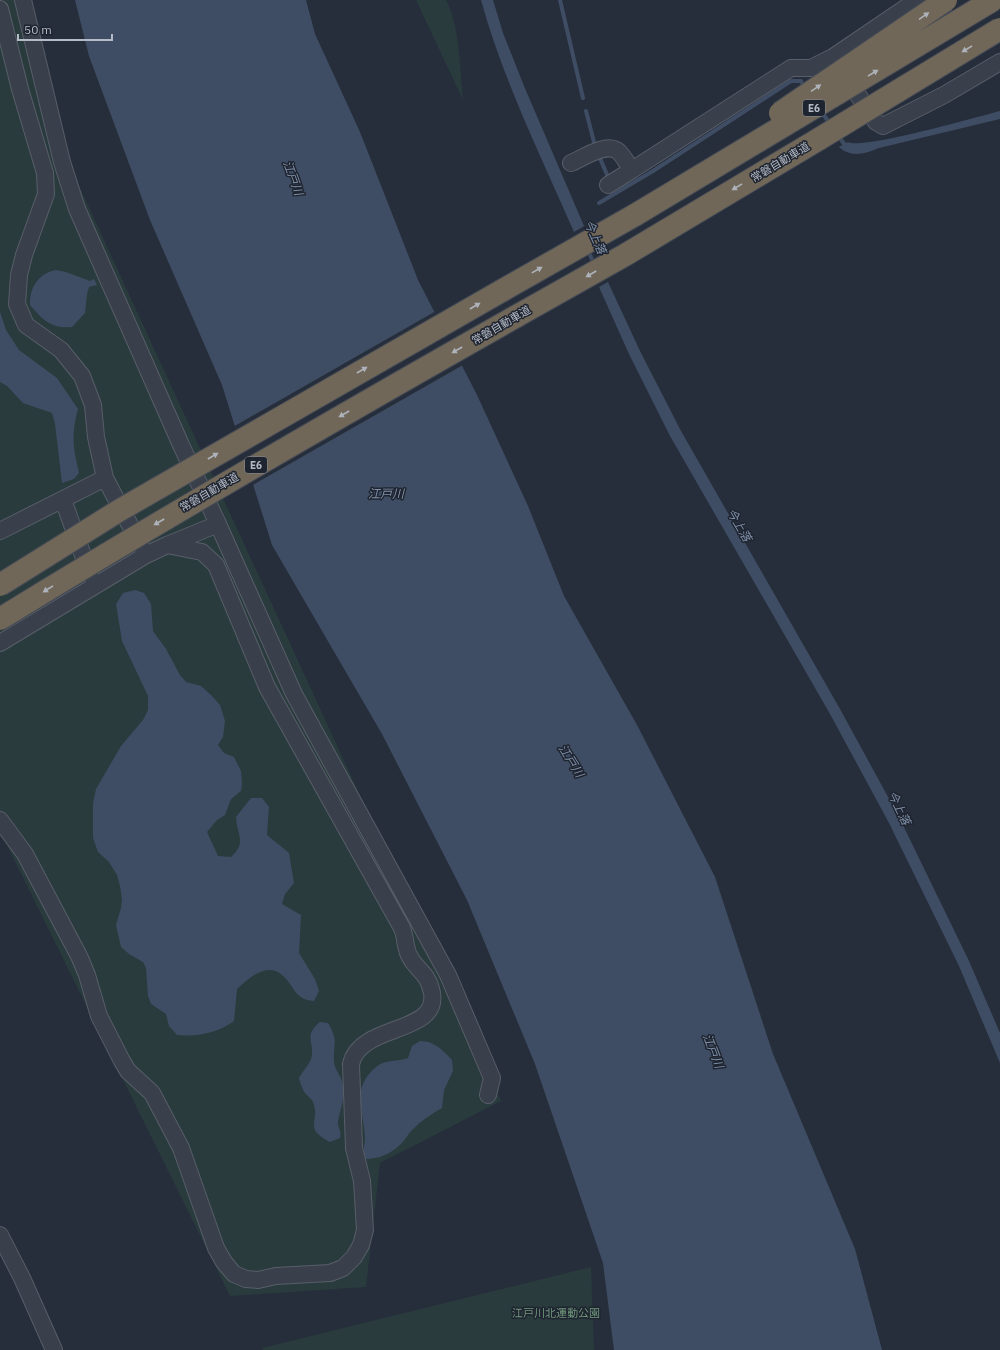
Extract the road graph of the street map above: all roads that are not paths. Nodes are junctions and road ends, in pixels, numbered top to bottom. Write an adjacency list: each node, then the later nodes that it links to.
1 (23, 0): 17 (street)
2 (916, 0): 8 (street)
3 (946, 0): 14 (highway, one-way to 3, bridge)
4 (992, 0): 14 (highway, E6, one-way to 4, bridge)
5 (0, 8): 15 (street)
6 (1000, 29): 10 (highway, 常磐自動車道 / E6, one-way to 10, bridge)
7 (1000, 46): 10 (highway, bridge)
8 (833, 57): 9 (street); 12 (street)
9 (1000, 62)
10 (819, 139): 23 (highway, 常磐自動車道 / E6, one-way to 23, bridge)
11 (571, 163): 12 (street)
12 (632, 170): 13 (street)
13 (608, 185)
14 (635, 215): 21 (highway, E6, one-way to 14, bridge)
15 (105, 478): 16 (street); 20 (street)
16 (60, 501): 18 (street); 22 (street)
17 (218, 524): 19 (street); 26 (street)
18 (0, 531)
19 (167, 545): 20 (street); 27 (street)
20 (146, 555): 22 (street)
21 (0, 585)
22 (94, 586): 24 (street)
23 (0, 618)
24 (1, 640)
25 (0, 820): 27 (street)
26 (457, 994): 27 (street); 28 (street)
27 (432, 999)
28 (488, 1095)
29 (0, 1235): 30 (street)
30 (53, 1350)

